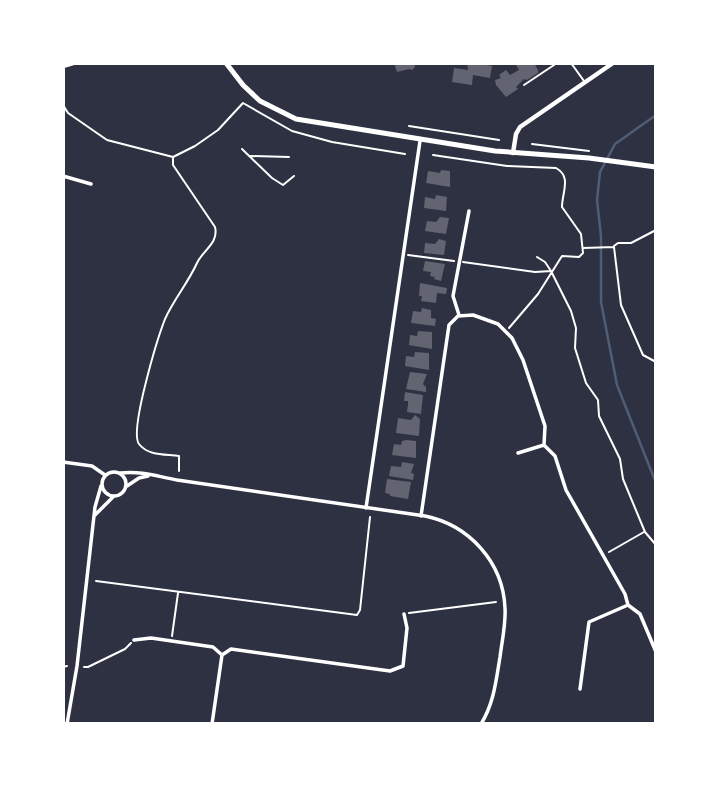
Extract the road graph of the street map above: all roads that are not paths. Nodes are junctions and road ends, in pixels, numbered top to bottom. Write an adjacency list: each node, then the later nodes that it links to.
1 (73, 63): 5 (street)
2 (226, 63): 7 (main road)
3 (571, 63): 6 (lane)
4 (613, 63): 6 (street)
5 (63, 66)
6 (585, 82): 8 (street)
7 (420, 141): 8 (main road); 23 (street)
8 (513, 153): 9 (main road)
9 (656, 167)
10 (63, 176): 11 (street)
11 (90, 184)
12 (469, 211): 13 (street)
13 (459, 315): 14 (street); 25 (street)
14 (544, 445): 15 (street); 26 (street)
15 (518, 453)
16 (63, 462): 18 (street)
17 (120, 473): 18 (street); 19 (street); 21 (street)
18 (104, 475): 20 (street)
19 (150, 475): 21 (street); 23 (street)
20 (101, 486): 22 (street); 24 (street)
21 (126, 487): 22 (street)
22 (114, 496): 24 (street)
23 (366, 508): 25 (street)
24 (94, 516): 32 (street)
25 (421, 516): 34 (street)
26 (628, 605): 29 (street); 31 (street)
27 (404, 614): 30 (street)
28 (134, 640): 30 (street)
29 (656, 652)
30 (222, 655): 33 (street)
31 (580, 689)
32 (67, 724)
33 (212, 724)
34 (481, 724)

